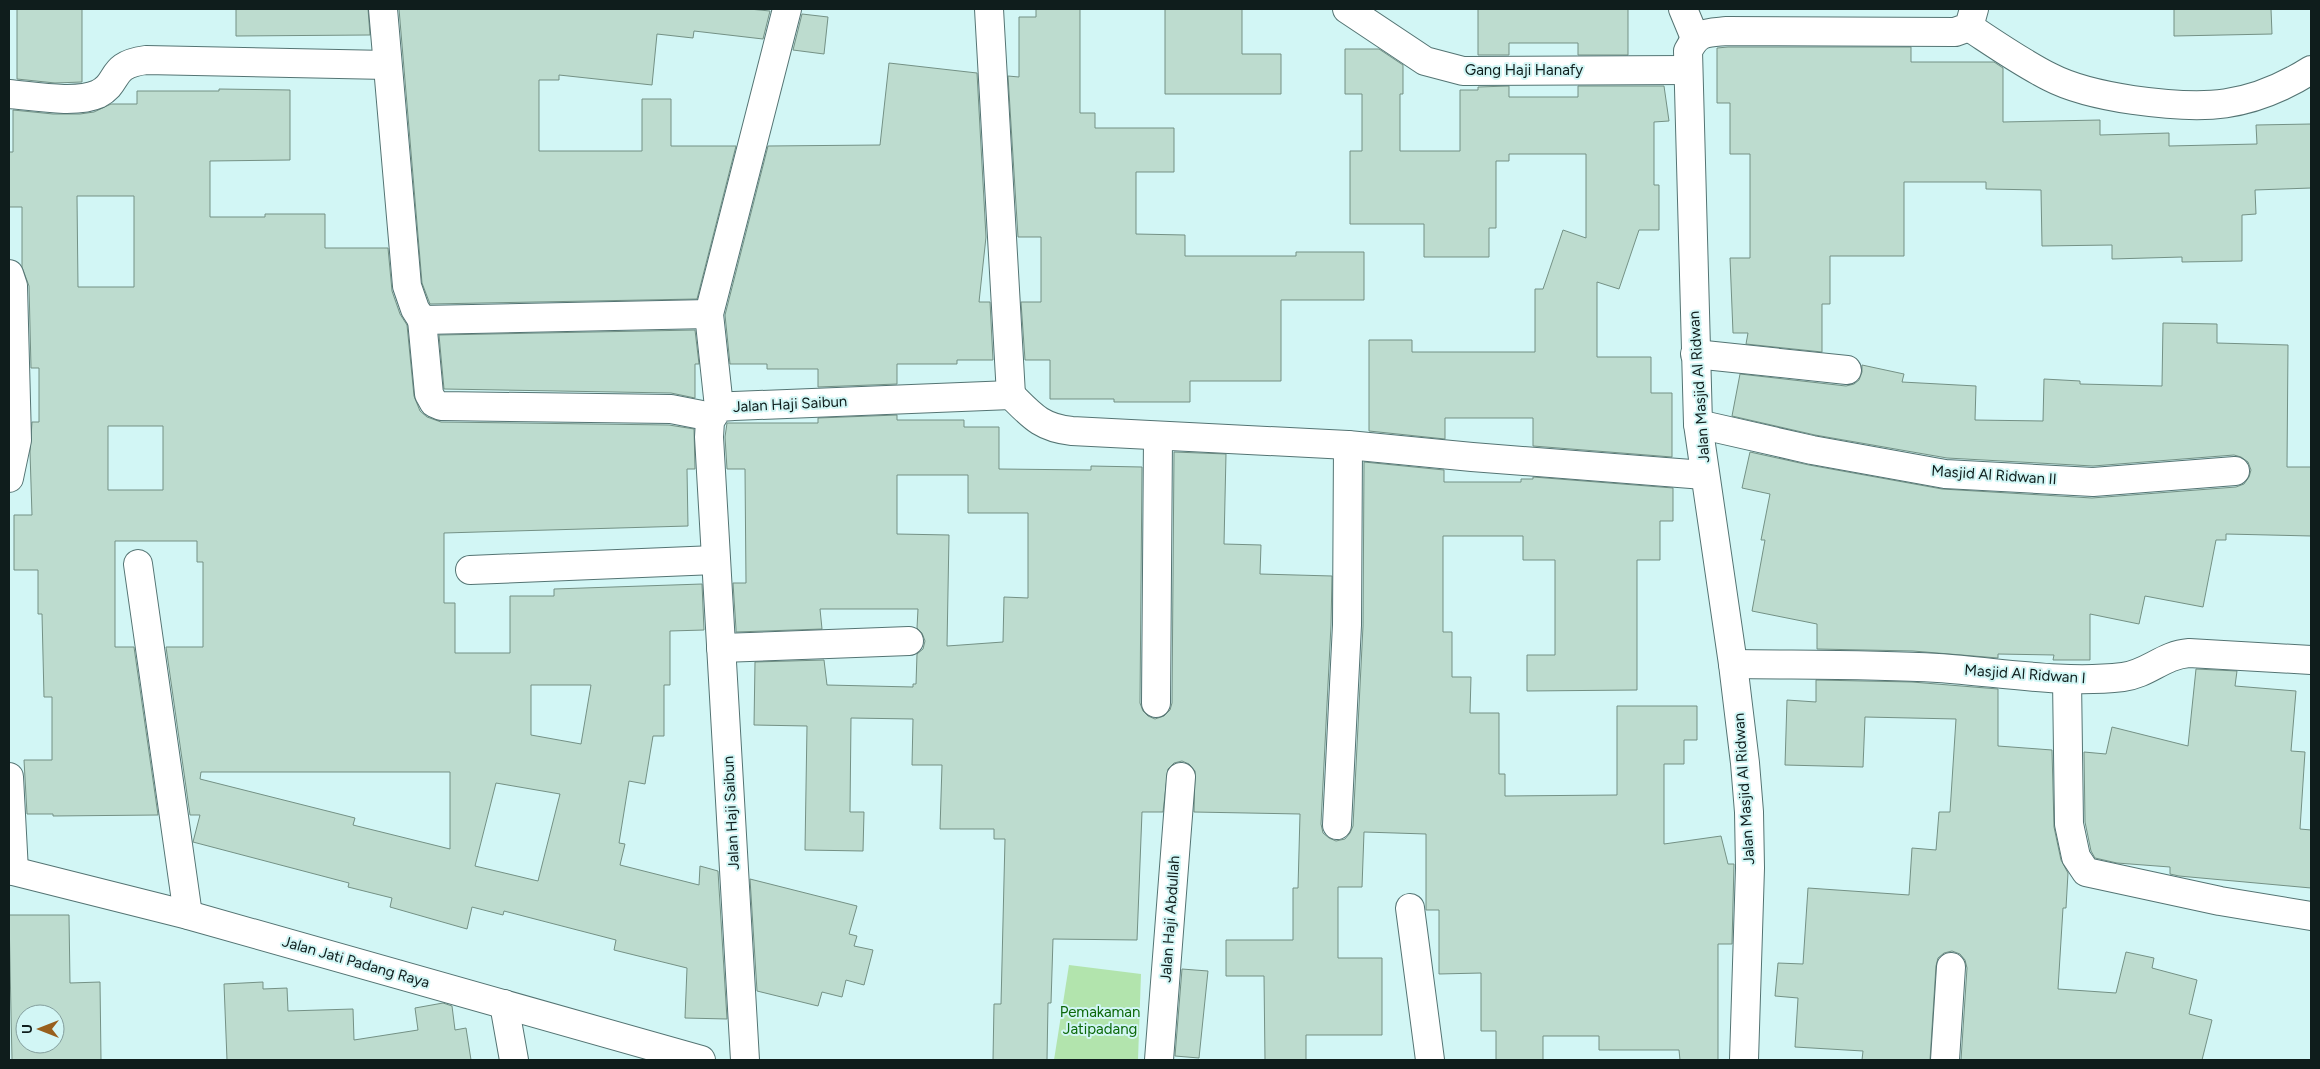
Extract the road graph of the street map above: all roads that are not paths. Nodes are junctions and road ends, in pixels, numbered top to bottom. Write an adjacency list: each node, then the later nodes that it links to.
1 (383, 9): 9 (street)
2 (787, 9): 13 (street)
3 (989, 9): 17 (street)
4 (1347, 9): 8 (street, Gang Haji Hanafy)
5 (1683, 9): 8 (street, Jalan Masjid Al Ridwan)
6 (1972, 18): 8 (street); 10 (street)
7 (1618, 53): 8 (street)
8 (1690, 53): 15 (street, Jalan Masjid Al Ridwan)
9 (387, 65): 11 (street); 14 (street)
10 (2311, 70)
11 (9, 94)
12 (9, 274): 24 (street)
13 (709, 314): 14 (street); 18 (street)
14 (422, 320): 18 (street)
15 (1694, 354): 16 (street); 19 (street, Jalan Masjid Al Ridwan)
16 (1846, 370)
17 (1010, 394): 18 (street, Jalan Haji Saibun); 20 (street)
18 (716, 412): 25 (street, Jalan Haji Saibun)
19 (1698, 424): 22 (street, Masjid Al Ridwan II); 23 (street, Jalan Masjid Al Ridwan)
20 (1158, 437): 21 (street); 33 (street)
21 (1348, 445): 23 (street); 36 (street)
22 (2235, 471)
23 (1704, 475): 31 (street, Jalan Masjid Al Ridwan)
24 (9, 478)
25 (715, 560): 27 (street); 29 (street, Jalan Haji Saibun)
26 (138, 564): 39 (street)
27 (470, 570)
28 (909, 641): 29 (street)
29 (720, 648): 45 (street, Jalan Haji Saibun)
30 (2311, 660): 32 (street, Masjid Al Ridwan I)
31 (1733, 664): 32 (street, Masjid Al Ridwan I); 48 (street, Jalan Masjid Al Ridwan)
32 (2067, 679): 40 (street)
33 (1156, 703)
34 (9, 777): 37 (street)
35 (1181, 777): 46 (street, Jalan Haji Abdullah)
36 (1337, 825)
37 (11, 871): 39 (street, Jalan Jati Padang Raya)
38 (1410, 908): 47 (street)
39 (188, 915): 42 (street, Jalan Jati Padang Raya)
40 (2311, 916)
41 (1951, 967): 49 (street)
42 (504, 1004): 43 (street); 44 (street, Jalan Jati Padang Raya)
43 (514, 1060)
44 (701, 1060)
45 (746, 1060)
46 (1159, 1060)
47 (1430, 1060)
48 (1744, 1060)
49 (1945, 1060)

